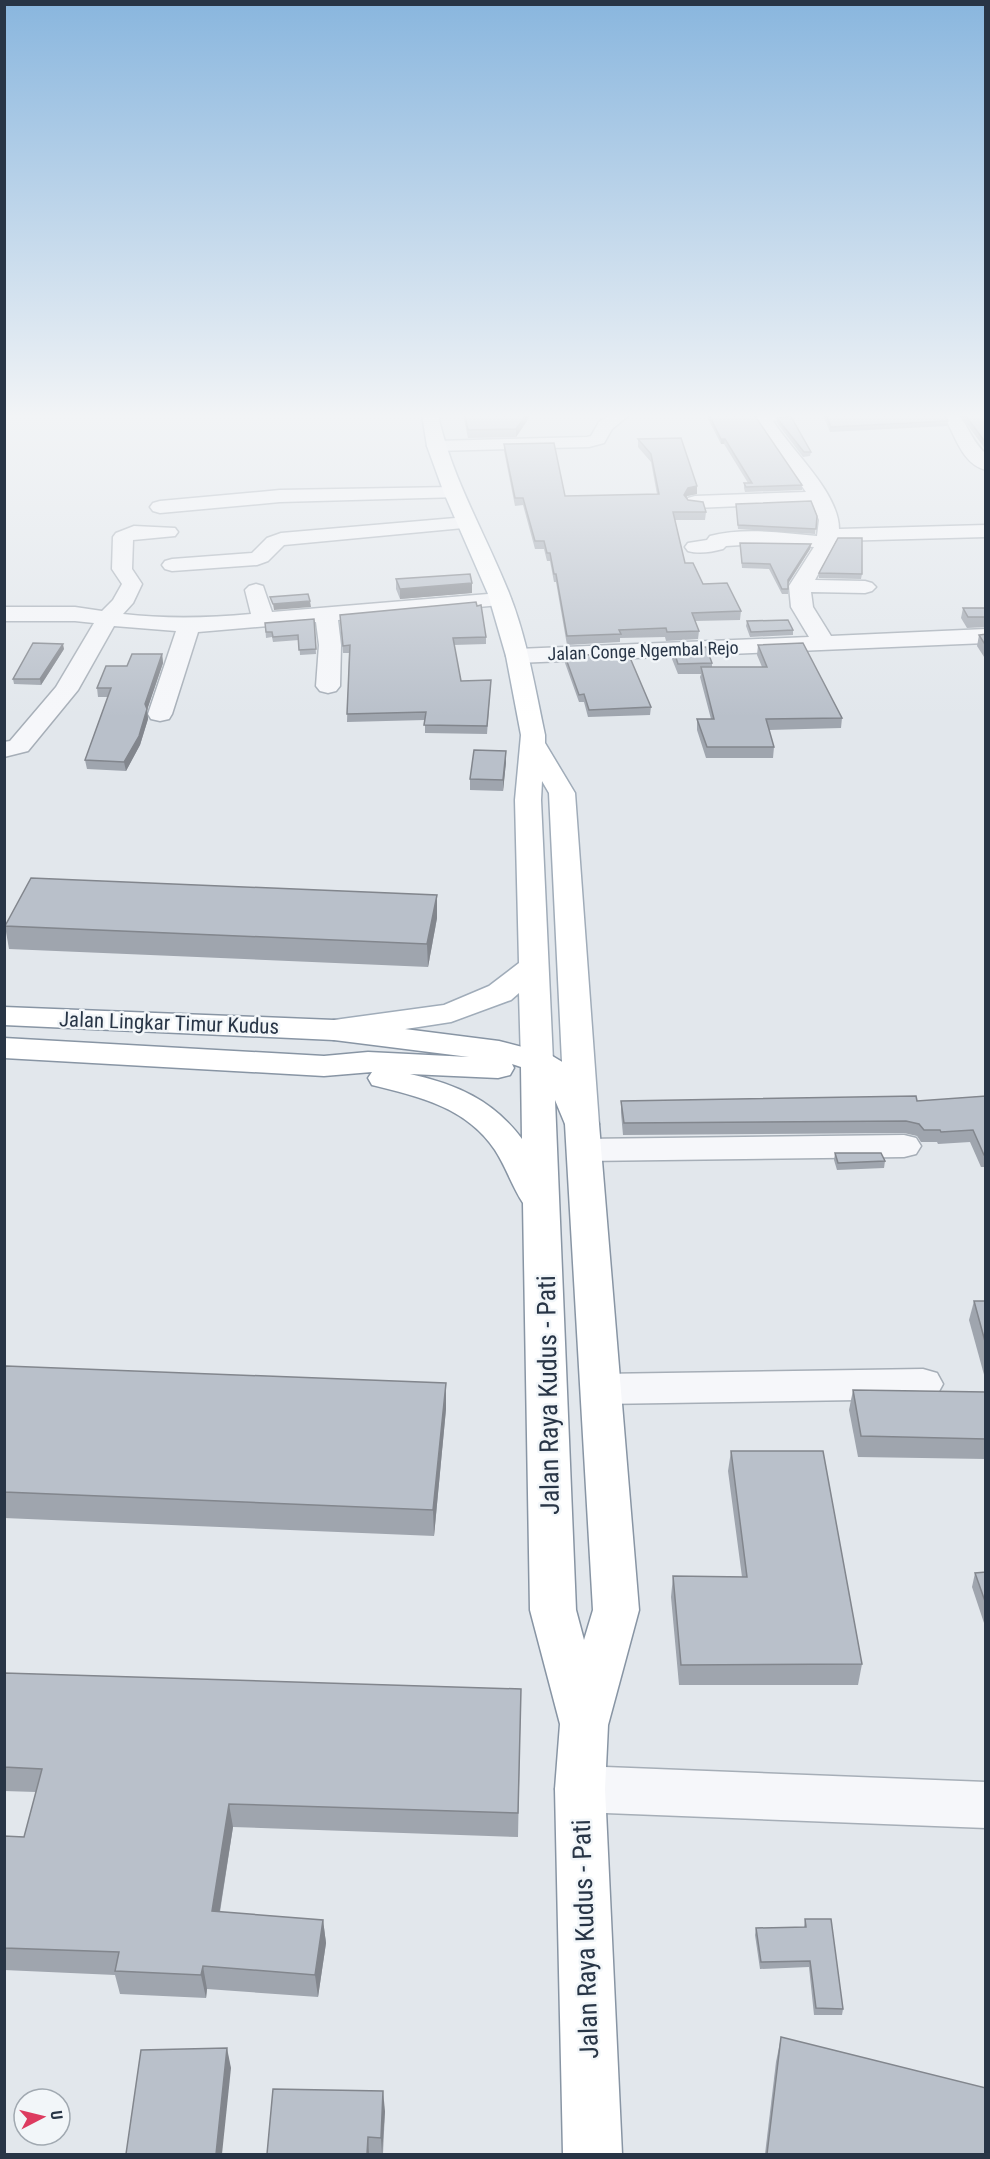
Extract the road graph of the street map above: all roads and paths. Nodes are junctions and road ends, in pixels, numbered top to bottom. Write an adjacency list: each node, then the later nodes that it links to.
1 (464, 516): 3 (main road)
2 (827, 516): 6 (street)
3 (467, 523): 8 (street); 12 (main road)
4 (986, 531): 6 (street)
5 (168, 532): 15 (street)
6 (827, 539): 7 (street); 9 (street)
7 (695, 547)
8 (172, 565)
9 (800, 586): 10 (street); 19 (street)
10 (865, 587)
11 (256, 590): 16 (street)
12 (500, 599): 13 (street); 20 (main road)
13 (327, 614): 16 (street); 21 (street)
14 (5, 616): 15 (street)
15 (108, 617): 17 (street); 24 (street)
16 (263, 620): 17 (street)
17 (189, 625): 22 (street)
18 (986, 636): 19 (street, Jalan Conge Ngembal Rejo)
19 (824, 643): 20 (street, Jalan Conge Ngembal Rejo)
20 (517, 656): 23 (main road)
21 (327, 686)
22 (160, 714)
23 (534, 745): 25 (main road, Jalan Raya Kudus - Pati); 26 (main road, Jalan Raya Kudus - Pati)
24 (6, 753)
25 (534, 966): 28 (main road); 30 (main road, Jalan Raya Kudus - Pati)
26 (574, 1001): 30 (main road); 32 (main road, Jalan Raya Kudus - Pati)
27 (4, 1016): 28 (main road, Jalan Lingkar Timur Kudus)
28 (334, 1030): 30 (main road)
29 (4, 1048): 31 (main road, Jalan Lingkar Timur Kudus)
30 (537, 1061): 31 (main road); 32 (main road); 34 (main road, Jalan Raya Kudus - Pati)
31 (324, 1066): 34 (main road)
32 (583, 1137): 33 (street); 36 (main road, Jalan Raya Kudus - Pati)
33 (904, 1146)
34 (543, 1210): 37 (main road, Jalan Raya Kudus - Pati)
35 (922, 1384): 36 (street)
36 (601, 1389): 37 (main road, Jalan Raya Kudus - Pati)
37 (584, 1725): 38 (main road, Jalan Raya Kudus - Pati)
38 (580, 1789): 39 (street); 40 (main road, Jalan Raya Kudus - Pati)
39 (986, 1805)
40 (593, 2154)

